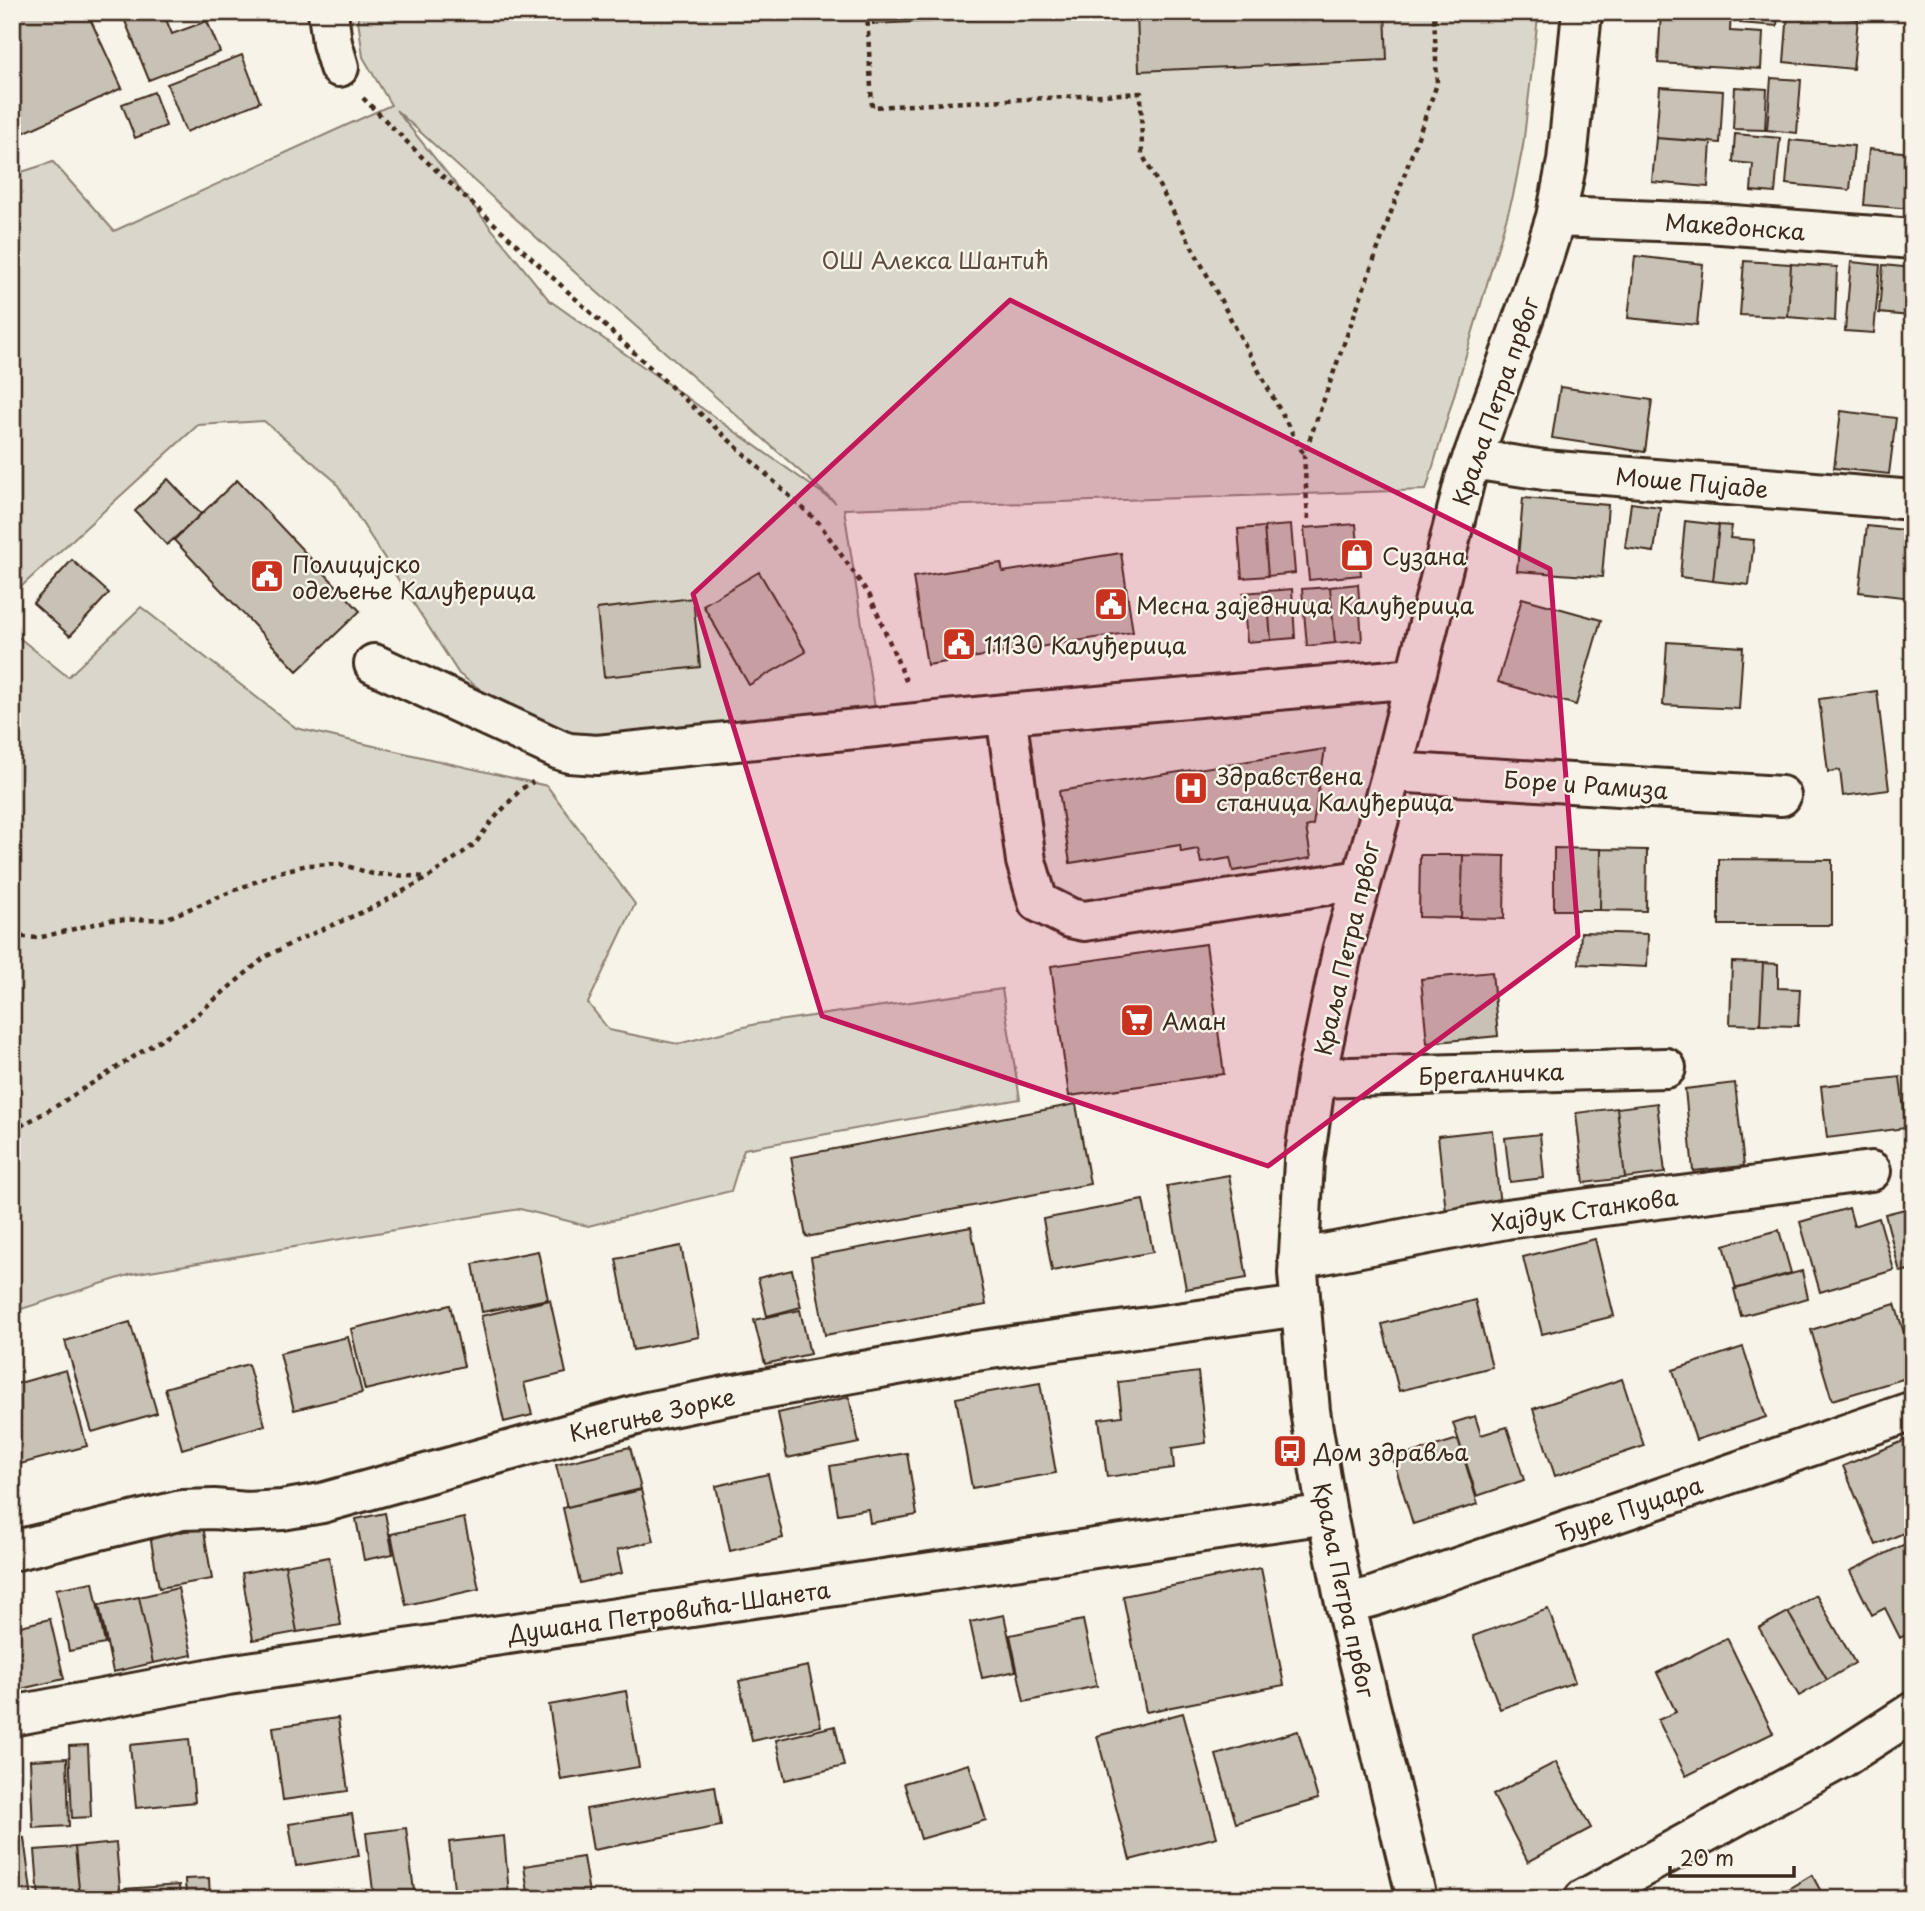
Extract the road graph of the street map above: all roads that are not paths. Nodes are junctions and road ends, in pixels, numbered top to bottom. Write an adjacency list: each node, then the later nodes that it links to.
1 (328, 12): 3 (street)
2 (1583, 12): 4 (street, Краља Петра првог)
3 (339, 67)
4 (1556, 217): 5 (street, Македонска); 6 (street, Краља Петра првог)
5 (1913, 239)
6 (1472, 459): 7 (street, Моше Пијаде); 9 (street, Краља Петра првог)
7 (1913, 500)
8 (374, 664): 10 (street)
9 (1415, 678): 10 (street); 11 (street, Краља Петра првог)
10 (1006, 714): 13 (street)
11 (1392, 772): 12 (street, Боре и Рамиза); 13 (street, Краља Петра првог)
12 (1781, 796)
13 (1361, 880): 15 (street, Краља Петра првог)
14 (1666, 1068): 15 (street, Брегалничка)
15 (1316, 1078): 17 (street, Краља Петра првог)
16 (1871, 1171): 17 (street, Хајдук Станкова)
17 (1298, 1259): 18 (street, Краља Петра првог)
18 (1300, 1306): 20 (street, Краља Петра првог); 21 (street, Кнегиње Зорке)
19 (1913, 1411): 22 (street, Ђуре Пуцара)
20 (1327, 1514): 22 (street, Краља Петра првог); 24 (street, Душана Петровића-Шанета)
21 (12, 1551)
22 (1345, 1603): 25 (street, Краља Петра првог)
23 (1913, 1712): 26 (street)
24 (12, 1716)
25 (1417, 1899)
26 (1584, 1899)

